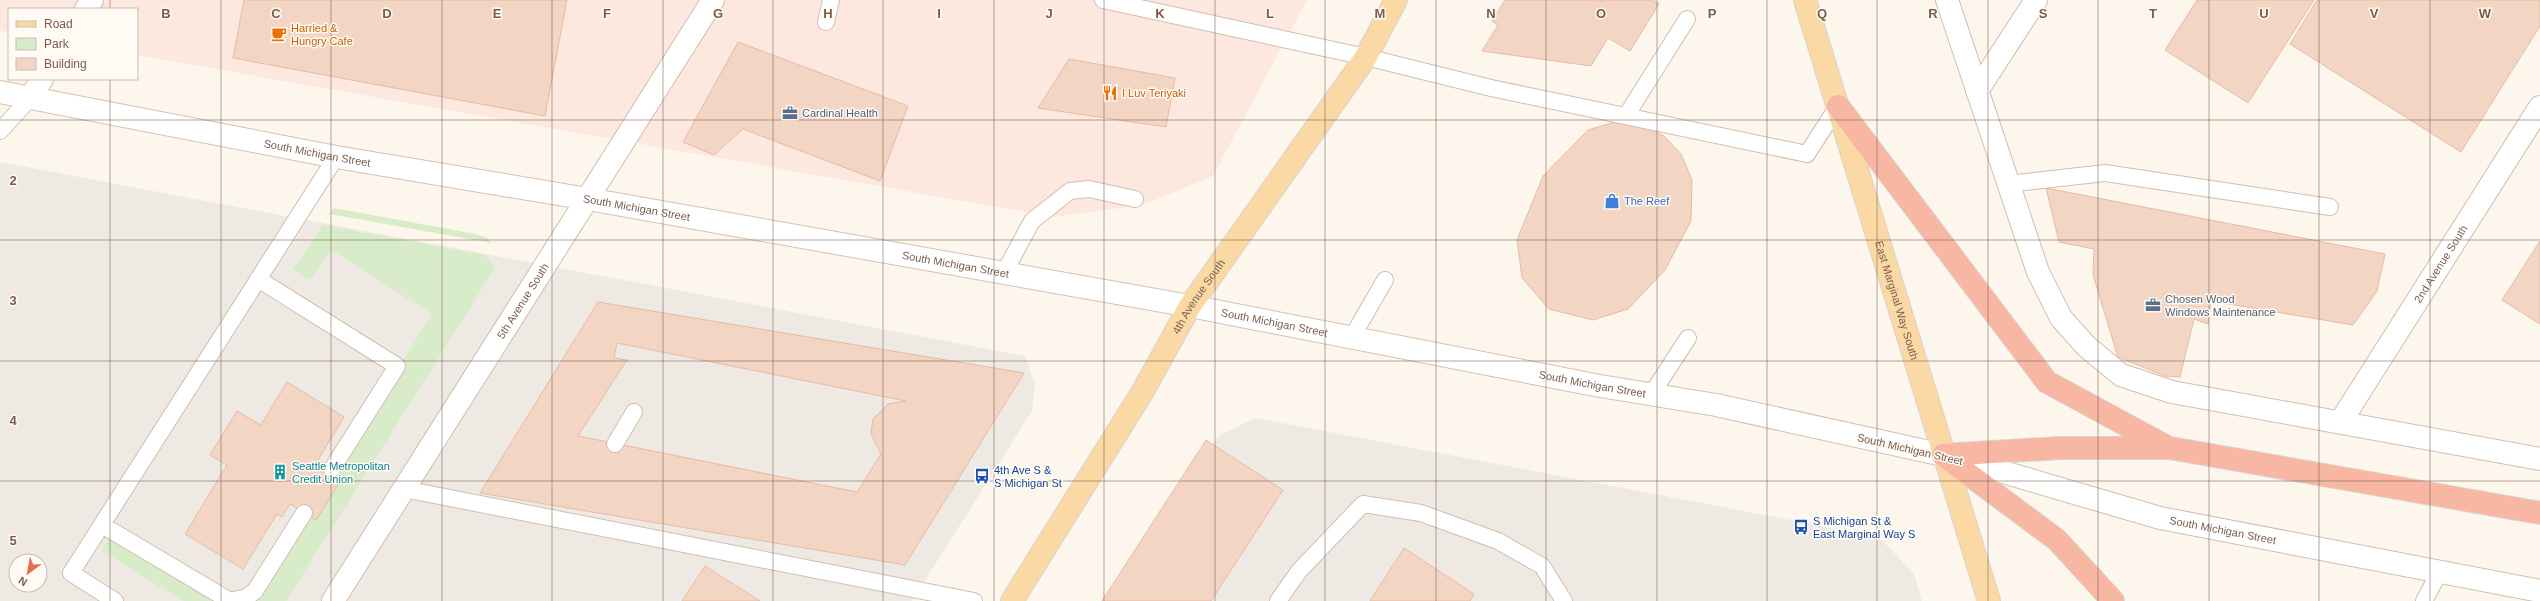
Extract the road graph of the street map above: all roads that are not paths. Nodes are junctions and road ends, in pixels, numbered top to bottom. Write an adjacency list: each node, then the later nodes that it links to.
1 (712, 0): 21 (street, 5th Avenue South)
2 (831, 0): 9 (lane)
3 (1103, 0): 10 (lane)
4 (1396, 0): 10 (main road, 4th Avenue South)
5 (1805, 0): 15 (main road, East Marginal Way South)
6 (1947, 0): 12 (street)
7 (2036, 0): 12 (street)
8 (1687, 19): 17 (lane)
9 (826, 22)
10 (1366, 57): 17 (lane); 27 (main road, 4th Avenue South)
11 (41, 80): 14 (street)
12 (1976, 91): 20 (street)
13 (0, 92): 14 (street, South Michigan Street)
14 (31, 97): 18 (lane); 19 (street, South Michigan Street)
15 (1838, 106): 17 (lane); 34 (highway); 35 (main road, East Marginal Way South)
16 (2540, 107): 32 (street, 2nd Avenue South)
17 (1626, 116)
18 (0, 131)
19 (336, 158): 21 (street, South Michigan Street); 25 (lane)
20 (2008, 184): 23 (lane); 32 (street)
21 (588, 199): 24 (street, South Michigan Street); 38 (street, 5th Avenue South)
22 (1135, 199): 24 (lane)
23 (2330, 207)
24 (1004, 273): 27 (street, South Michigan Street)
25 (258, 279): 37 (lane); 41 (lane)
26 (1385, 280): 28 (lane)
27 (1190, 306): 28 (street, South Michigan Street); 48 (main road, 4th Avenue South)
28 (1352, 337): 30 (street, South Michigan Street)
29 (1688, 338): 30 (lane)
30 (1651, 395): 35 (street, South Michigan Street)
31 (634, 412): 33 (lane)
32 (2341, 421): 36 (street)
33 (614, 444)
34 (2170, 448): 35 (highway); 40 (highway)
35 (1943, 455): 42 (street, South Michigan Street); 51 (main road, East Marginal Way South); 52 (highway)
36 (2540, 459)
37 (332, 469)
38 (404, 489): 46 (street, 5th Avenue South); 47 (lane)
39 (304, 513): 45 (lane)
40 (2540, 513)
41 (102, 525): 44 (lane); 45 (lane)
42 (2439, 573): 43 (street, South Michigan Street); 53 (lane)
43 (2540, 591)
44 (115, 601)
45 (230, 601)
46 (333, 601)
47 (974, 601)
48 (1012, 601)
49 (1278, 601): 50 (lane)
50 (1564, 601)
51 (1989, 601)
52 (2113, 601)
53 (2424, 601)

